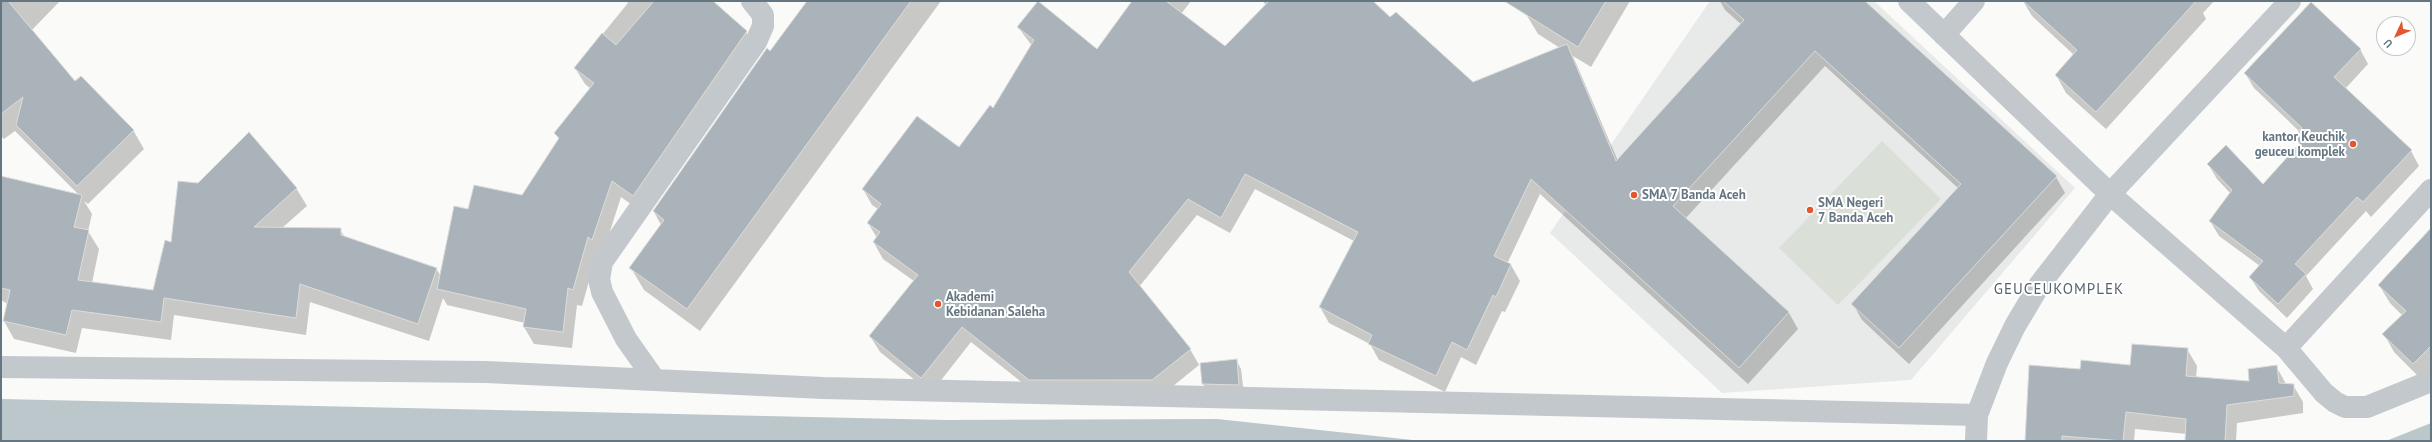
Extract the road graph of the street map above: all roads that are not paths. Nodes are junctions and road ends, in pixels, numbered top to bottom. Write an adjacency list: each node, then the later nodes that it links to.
1 (752, 1): 10 (street)
2 (1909, 1): 5 (street)
3 (1974, 1): 5 (street)
4 (2290, 1): 7 (street)
5 (1944, 35): 7 (street)
6 (2431, 190): 8 (street)
7 (2110, 194): 8 (street); 12 (street)
8 (2286, 348): 11 (street)
9 (1, 367): 10 (street)
10 (655, 380): 12 (street)
11 (2431, 381)
12 (1977, 415): 13 (street)
13 (1976, 441)

